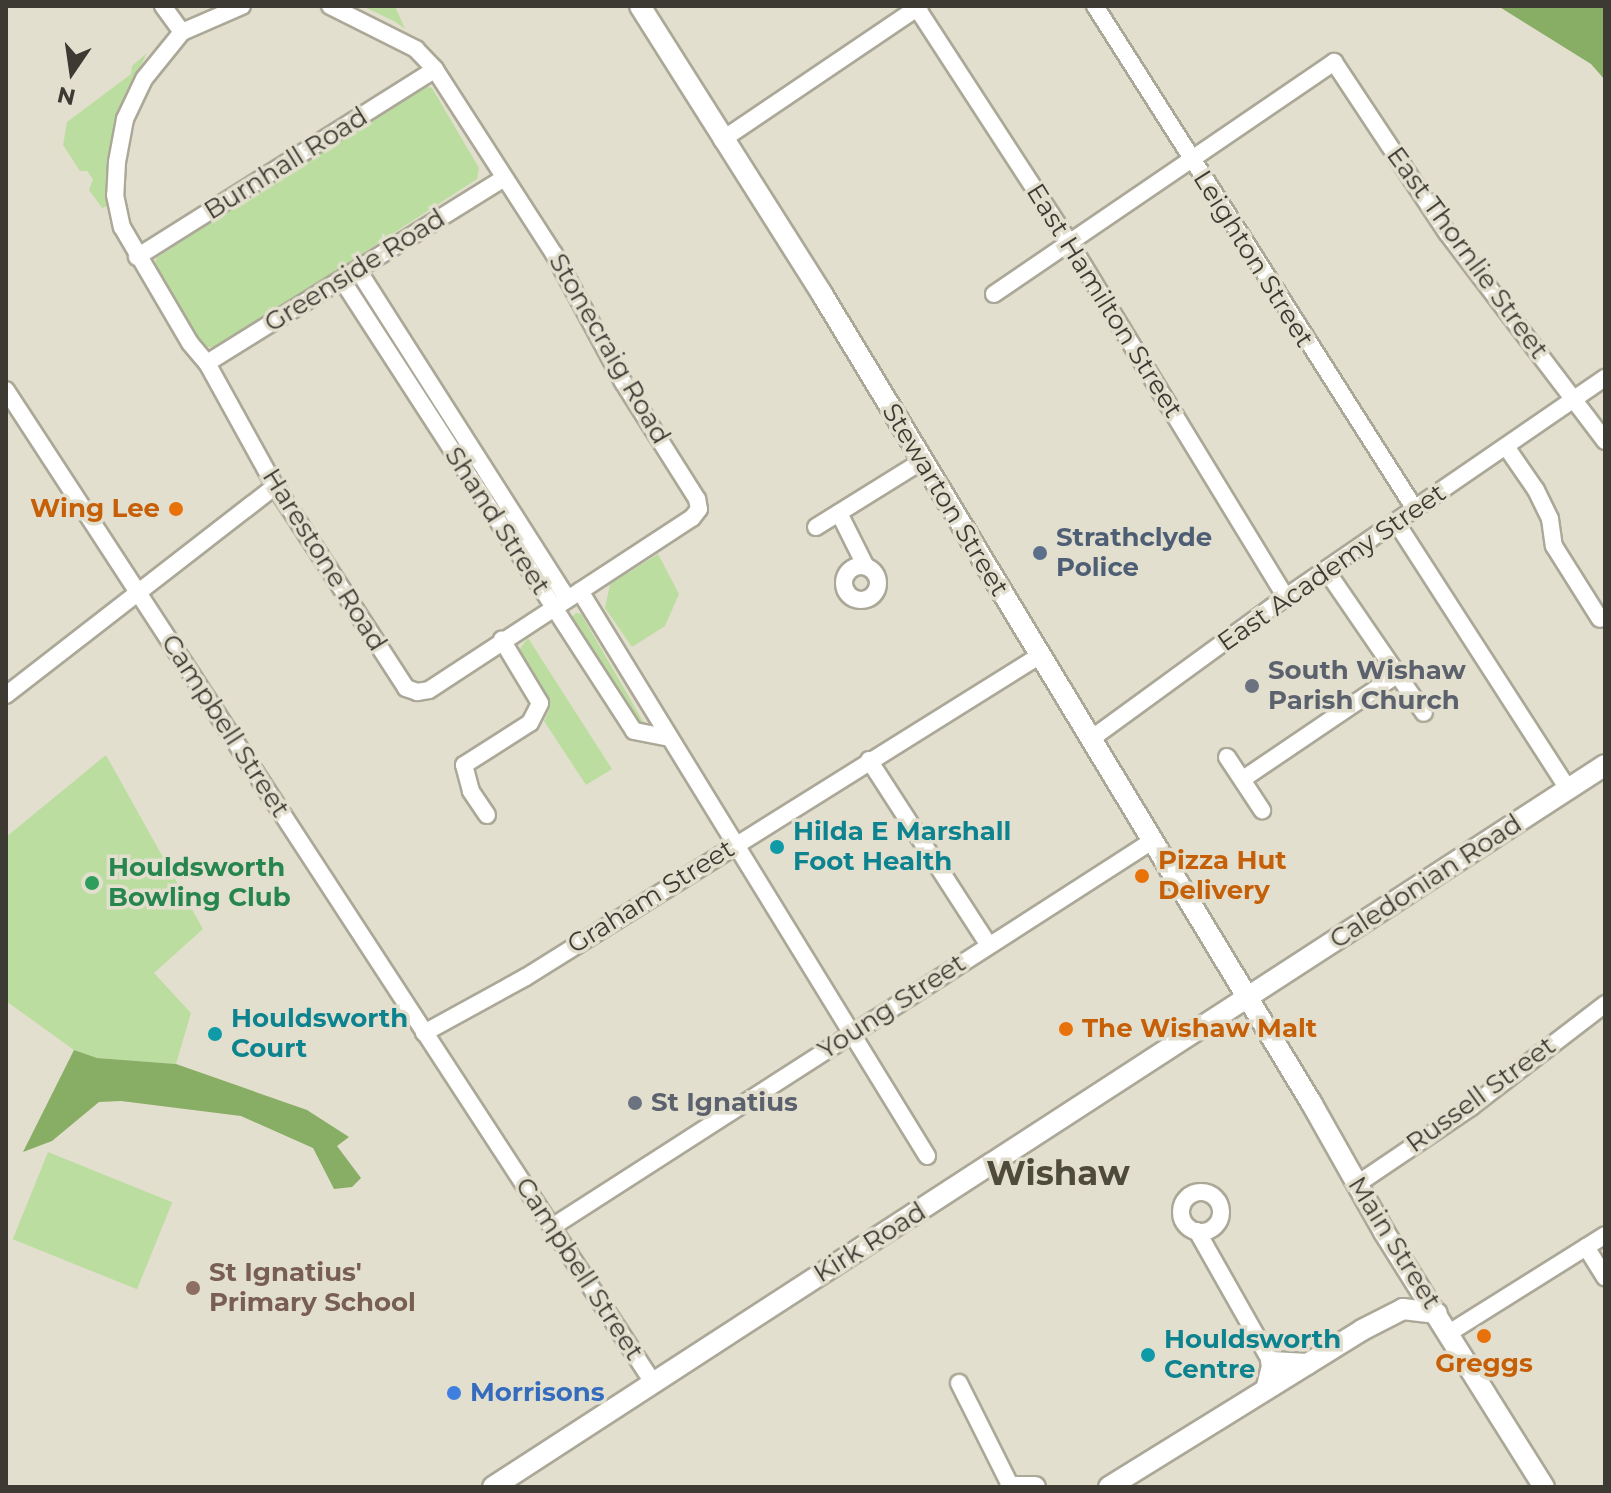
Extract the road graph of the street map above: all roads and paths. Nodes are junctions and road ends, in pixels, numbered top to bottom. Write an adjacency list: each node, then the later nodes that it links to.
1 (163, 6): 9 (street)
2 (191, 6): 8 (street)
3 (242, 6): 8 (street)
4 (330, 6): 10 (street, Stonecraig Road)
5 (640, 6): 11 (main road, Stewarton Street)
6 (1095, 6): 12 (street, Leighton Street)
7 (919, 7): 11 (street); 14 (street, East Hamilton Street)
8 (204, 19): 9 (street)
9 (182, 32): 15 (street, Harestone Road)
10 (435, 69): 13 (street, Stonecraig Road); 15 (street, Burnhall Road)
11 (722, 140): 25 (main road, Stewarton Street)
12 (1190, 158): 14 (street); 22 (street, East Thornlie Street); 27 (street, Leighton Street)
13 (503, 179): 16 (street, Greenside Road); 35 (street, Stonecraig Road)
14 (1069, 242): 18 (street); 34 (street, East Hamilton Street)
15 (137, 257): 19 (street, Harestone Road)
16 (358, 270): 17 (street, Greenside Road); 35 (street, Shand Street)
17 (342, 280): 19 (street, Greenside Road); 35 (street, Shand Street)
18 (994, 294)
19 (207, 363): 26 (street, Harestone Road)
20 (1605, 378): 22 (street, East Academy Street)
21 (6, 390): 33 (street, Campbell Street)
22 (1575, 400): 23 (street, East Thornlie Street); 24 (street, East Academy Street)
23 (1605, 441)
24 (1507, 448): 27 (street, East Academy Street); 36 (street)
25 (922, 461): 28 (street); 38 (main road, Stewarton Street)
26 (275, 486): 33 (street); 37 (street, Harestone Road)
27 (1415, 509): 29 (street, East Academy Street)
28 (839, 513): 30 (street); 31 (street)
29 (1396, 522): 32 (street, East Academy Street); 48 (street)
30 (816, 527)
31 (865, 565)
32 (1326, 570): 34 (street, East Academy Street); 39 (street)
33 (138, 593): 40 (street); 56 (street, Campbell Street)
34 (1286, 597): 43 (street, East Academy Street)
35 (566, 599): 37 (street, Harestone Road); 42 (street, Shand Street); 42 (street, Shand Street)
36 (1600, 619)
37 (502, 640): 50 (street)
38 (1039, 656): 43 (main road, Stewarton Street); 45 (street, Graham Street)
39 (1398, 674): 41 (street); 47 (street)
40 (6, 695)
41 (1424, 713)
42 (669, 738): 52 (street, Shand Street)
43 (1091, 739): 51 (main road, Stewarton Street)
44 (1227, 757): 47 (street)
45 (869, 760): 52 (street, Graham Street); 53 (street)
46 (1605, 765): 48 (main road, Caledonian Road)
47 (1243, 779): 49 (street)
48 (1569, 790): 54 (main road, Caledonian Road)
49 (1262, 810)
50 (487, 815)
51 (1152, 841): 53 (street, Young Street); 54 (main road, Stewarton Street)
52 (734, 844): 56 (street, Graham Street); 57 (street, Shand Street)
53 (988, 944): 57 (street, Young Street)
54 (1247, 997): 59 (main road, Main Street); 70 (main road, Kirk Road)
55 (1605, 1004): 59 (street, Russell Street)
56 (424, 1033): 60 (street, Campbell Street)
57 (855, 1034): 58 (street, Shand Street); 60 (street, Young Street)
58 (927, 1156)
59 (1356, 1185): 65 (main road, Main Street)
60 (552, 1227): 70 (street, Campbell Street)
61 (1197, 1231): 67 (street)
62 (1605, 1235): 63 (street)
63 (1586, 1247): 64 (street); 66 (street)
64 (1605, 1278)
65 (1437, 1313): 66 (main road, Main Street); 68 (main road)
66 (1449, 1333): 76 (main road, Main Street)
67 (1271, 1362): 68 (main road); 71 (street)
68 (1316, 1362): 71 (main road)
69 (959, 1383): 73 (street)
70 (654, 1384): 72 (main road, Kirk Road)
71 (1263, 1393): 75 (main road)
72 (493, 1487)
73 (1010, 1487): 74 (main road)
74 (1035, 1487)
75 (1109, 1487)
76 (1544, 1487)

